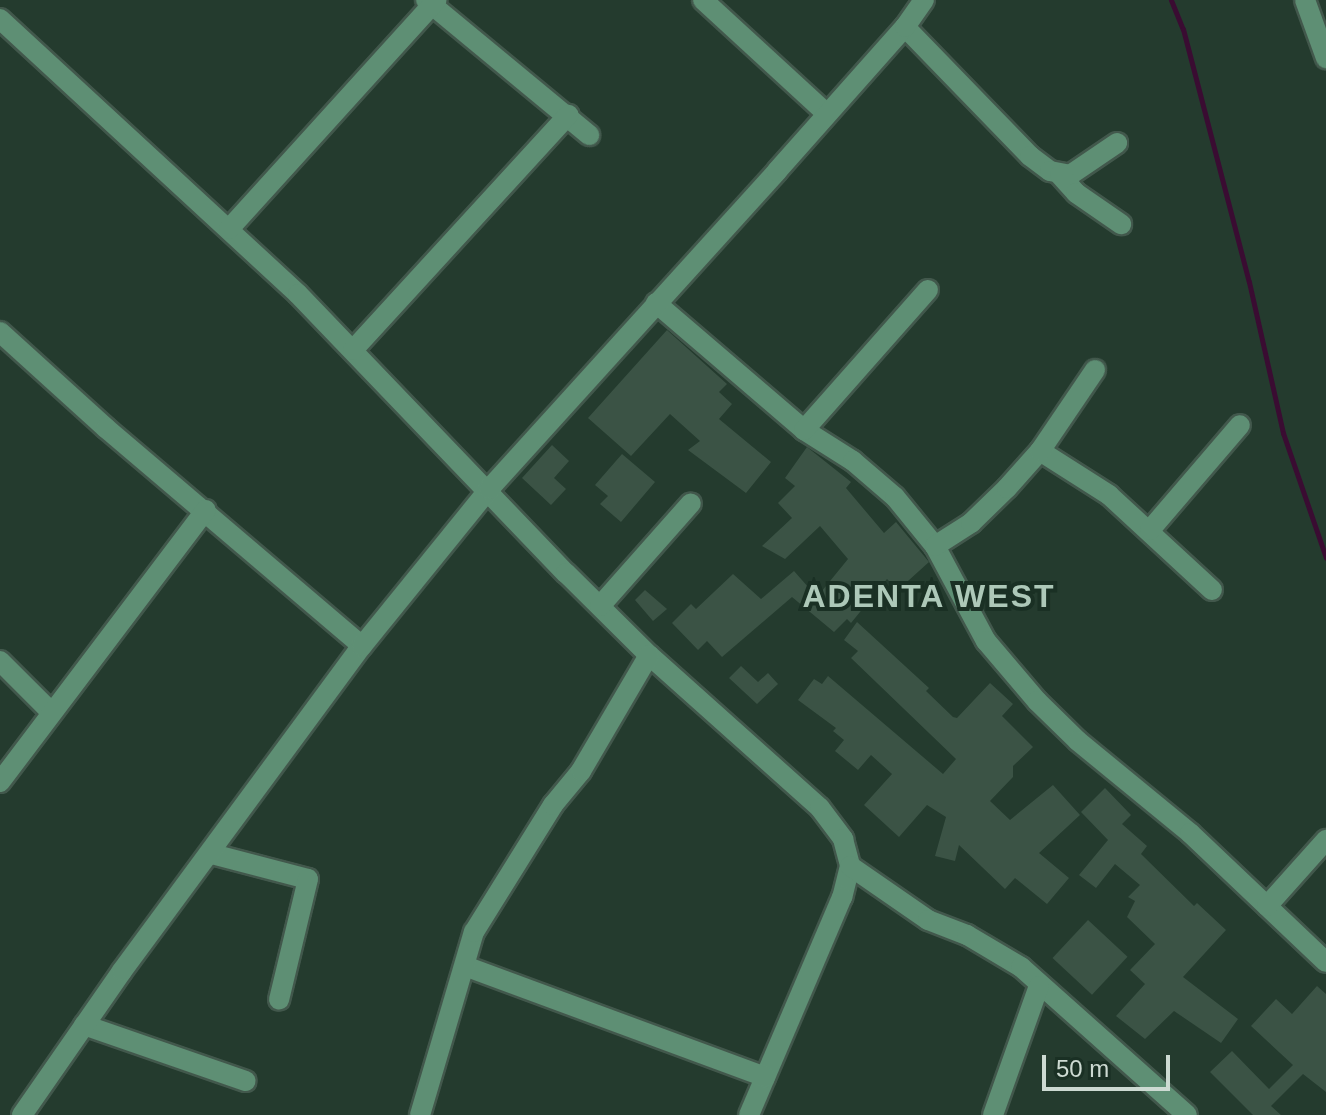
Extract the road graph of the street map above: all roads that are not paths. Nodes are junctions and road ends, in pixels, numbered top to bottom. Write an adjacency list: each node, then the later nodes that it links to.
1 (703, 0): 8 (street)
2 (924, 0): 6 (street)
3 (1305, 0): 7 (street)
4 (432, 2): 9 (street); 14 (street)
5 (0, 19): 14 (street)
6 (905, 27): 8 (street); 12 (street)
7 (1326, 58)
8 (827, 114): 16 (street)
9 (568, 115): 10 (street); 18 (street)
10 (589, 135)
11 (1117, 143): 12 (street)
12 (1060, 175): 13 (street)
13 (1121, 224)
14 (229, 229): 18 (street)
15 (928, 290): 21 (street)
16 (656, 303): 21 (street); 23 (street)
17 (0, 332): 25 (street)
18 (353, 350): 23 (street)
19 (1095, 370): 22 (street)
20 (1240, 425): 26 (street)
21 (804, 430): 27 (street)
22 (1040, 451): 26 (street); 27 (street)
23 (489, 489): 29 (street); 30 (street)
24 (691, 503): 29 (street)
25 (206, 510): 30 (street); 33 (street)
26 (1150, 530): 28 (street)
27 (935, 546): 38 (street)
28 (1212, 590)
29 (600, 606): 31 (street)
30 (362, 646): 36 (street)
31 (649, 655): 37 (street); 40 (street)
32 (0, 661): 33 (street)
33 (51, 712): 34 (street)
34 (0, 782)
35 (1326, 840): 38 (street)
36 (212, 854): 42 (street); 43 (street)
37 (850, 866): 41 (street); 44 (street)
38 (1267, 906): 39 (street)
39 (1326, 962)
40 (465, 966): 44 (street); 47 (street)
41 (1039, 986): 49 (street); 50 (street)
42 (279, 1000)
43 (84, 1025): 45 (street); 46 (street)
44 (765, 1077): 48 (street)
45 (246, 1081)
46 (22, 1115)
47 (420, 1115)
48 (749, 1115)
49 (993, 1115)
50 (1187, 1115)

